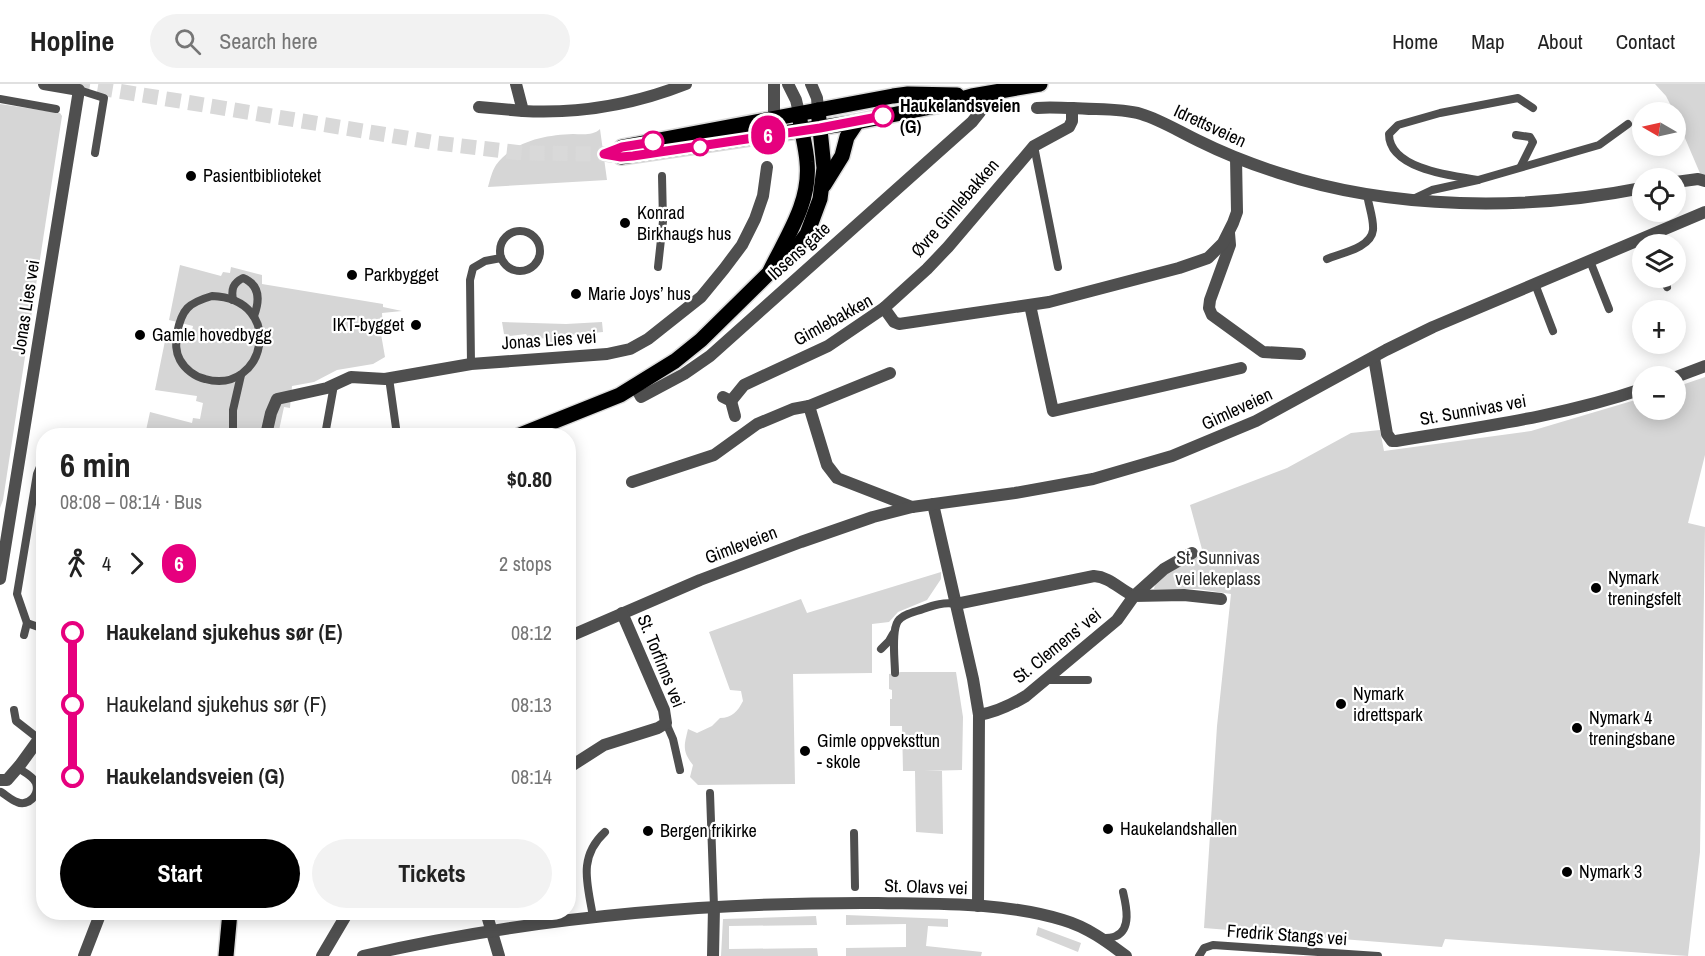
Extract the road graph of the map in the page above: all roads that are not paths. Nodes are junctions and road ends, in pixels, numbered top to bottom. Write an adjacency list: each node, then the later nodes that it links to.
1 (44, 84): 9 (street)
2 (516, 84): 19 (street)
3 (687, 84): 19 (street)
4 (774, 84): 22 (street)
5 (788, 84): 21 (street)
6 (811, 84): 18 (street)
7 (924, 84): 10 (main road)
8 (1040, 84): 11 (main road)
9 (79, 87): 29 (lane); 81 (street, Jonas Lies vei)
10 (908, 94): 11 (main road); 18 (main road)
11 (978, 95): 23 (main road)
12 (0, 99): 17 (lane)
13 (479, 106): 19 (street)
14 (1037, 108): 15 (street, Idrettsveien)
15 (1072, 108): 28 (street, Øvre Gimlebakken); 30 (street, Idrettsveien)
16 (1533, 108): 34 (lane)
17 (56, 109)
18 (818, 110): 21 (main road); 25 (main road, Ibsens gate)
19 (522, 111)
20 (980, 112): 68 (street, Ibsens gate)
21 (799, 113): 22 (main road); 26 (main road, Ibsens gate)
22 (774, 118): 26 (main road)
23 (857, 122): 25 (main road); 38 (main road)
24 (1628, 124): 31 (lane)
25 (820, 128): 26 (main road); 38 (main road, Ibsens gate)
26 (801, 130): 50 (main road, Ibsens gate)
27 (1516, 135): 31 (lane)
28 (1034, 146): 49 (lane); 54 (street, Øvre Gimlebakken)
29 (95, 153)
30 (1236, 158): 39 (street, Idrettsveien); 42 (street, Gimlebakken)
31 (1521, 166): 34 (lane)
32 (767, 167): 60 (street, Jonas Lies vei)
33 (662, 176): 48 (lane)
34 (1478, 180): 40 (lane)
35 (1686, 181): 36 (street)
36 (1705, 181)
37 (1632, 189): 40 (street, Idrettsveien)
38 (822, 190): 50 (main road, Ibsens gate)
39 (1366, 193): 40 (street, Idrettsveien); 46 (lane)
40 (1414, 199)
41 (1705, 212): 43 (street, Gimleveien)
42 (1229, 232): 53 (street, Gimlebakken); 58 (street, Gimlebakken)
43 (1661, 234)
44 (1632, 246): 47 (street, Gimleveien)
45 (501, 258): 45 (lane); 60 (lane)
46 (1327, 259)
47 (1590, 261): 51 (street, Gimleveien); 55 (lane)
48 (658, 267)
49 (1058, 267)
50 (769, 273): 68 (main road, Ibsens gate)
51 (1534, 284): 57 (lane); 59 (street, Gimleveien)
52 (233, 300): 56 (lane); 56 (lane); 65 (lane)
53 (1030, 305): 54 (street, Gimlebakken); 62 (street)
54 (884, 308): 71 (street, Gimlebakken)
55 (1609, 309)
56 (252, 313): 65 (lane)
57 (1553, 331)
58 (1300, 354)
59 (1374, 358): 69 (street, St. Sunnivas vei); 79 (street, Gimleveien)
60 (471, 364): 66 (street, Jonas Lies vei)
61 (1705, 366): 64 (street)
62 (1241, 368)
63 (890, 373): 70 (street)
64 (1686, 373)
65 (241, 375): 72 (lane)
66 (389, 378): 67 (street, Jonas Lies vei); 75 (lane)
67 (334, 385): 73 (street, Jonas Lies vei); 74 (lane)
68 (635, 386): 76 (main road, Ibsens gate)
69 (1632, 393)
70 (809, 406): 78 (street); 80 (street)
71 (735, 416)
72 (233, 428)
73 (268, 428)
74 (327, 428)
75 (396, 428)
76 (538, 428)
77 (36, 480): 89 (lane)
78 (632, 482)
79 (933, 504): 80 (street, Gimleveien); 87 (street)
80 (912, 507): 88 (street, Gimleveien)
81 (4, 532): 82 (street, Jonas Lies vei)
82 (2, 552): 84 (street, Jonas Lies vei)
83 (1192, 553): 85 (street)
84 (0, 579)
85 (1134, 596): 86 (street); 87 (street); 96 (street, St. Clemens' vei)
86 (1221, 599)
87 (956, 604): 91 (lane); 99 (street)
88 (622, 613): 92 (street, Gimleveien); 100 (street, St. Torfinns vei)
89 (27, 622): 90 (lane); 93 (lane)
90 (36, 626)
91 (895, 631): 94 (lane); 95 (lane)
92 (576, 633)
93 (24, 635)
94 (881, 649)
95 (895, 673)
96 (1047, 680): 97 (lane); 99 (street, St. Clemens' vei)
97 (1088, 680)
98 (14, 710): 101 (lane)
99 (979, 715): 115 (street)
100 (666, 723): 103 (street, St. Torfinns vei); 105 (lane)
101 (36, 734)
102 (36, 741): 104 (street)
103 (576, 763)
104 (18, 768): 106 (street); 107 (lane)
105 (680, 770)
106 (3, 780): 108 (lane)
107 (36, 783)
108 (0, 792): 109 (lane)
109 (36, 792)
110 (710, 793): 116 (lane)
111 (605, 832): 117 (lane)
112 (854, 833): 113 (lane)
113 (855, 887)
114 (1123, 892): 123 (lane)
115 (978, 906): 116 (street, St. Olavs vei); 123 (street, St. Olavs vei)
116 (714, 907): 117 (street, St. Olavs vei); 129 (street)
117 (593, 918): 122 (street, St. Olavs vei)
118 (98, 920): 124 (street)
119 (229, 920): 125 (main road)
120 (343, 920): 126 (street)
121 (489, 920): 122 (street)
122 (492, 930): 127 (street, St. Olavs vei); 128 (street)
123 (1101, 938): 130 (street, St. Olavs vei)
124 (84, 956)
125 (226, 956)
126 (322, 956)
127 (363, 956)
128 (499, 956)
129 (713, 956)
130 (1126, 956)
131 (1199, 956): 132 (lane, Fredrik Stangs vei)
132 (1378, 956)

